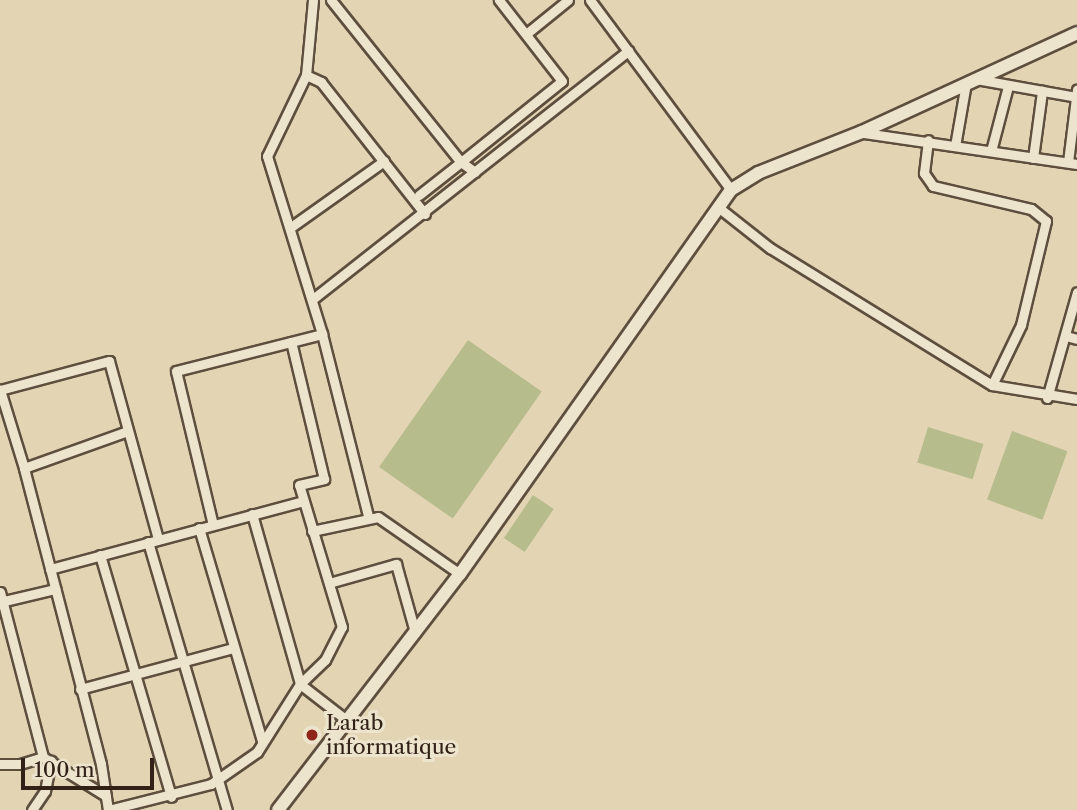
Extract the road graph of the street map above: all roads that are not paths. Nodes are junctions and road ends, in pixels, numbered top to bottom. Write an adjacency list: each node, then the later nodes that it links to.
1 (313, 0): 9 (street)
2 (331, 0): 22 (street)
3 (499, 0): 7 (street)
4 (568, 0): 7 (street)
5 (590, 0): 8 (street)
6 (1077, 33): 11 (main road)
7 (526, 34): 10 (street)
8 (628, 51): 14 (street); 25 (street)
9 (306, 75): 21 (street); 29 (street)
10 (562, 81): 14 (street); 22 (street)
11 (971, 81): 12 (street); 16 (main road); 18 (street)
12 (1008, 86): 13 (street); 19 (street)
13 (1042, 91): 15 (street); 20 (street)
14 (573, 92): 24 (street)
15 (1076, 94): 23 (street)
16 (862, 132): 17 (street); 25 (main road)
17 (928, 140): 18 (street); 36 (street)
18 (956, 146): 19 (street)
19 (991, 151): 20 (street)
20 (1033, 158): 23 (street)
21 (384, 162): 28 (street); 29 (street)
22 (461, 162): 24 (street); 26 (street)
23 (1073, 163)
24 (475, 172): 28 (street)
25 (731, 190): 27 (main road)
26 (418, 195)
27 (718, 207): 36 (street); 52 (main road)
28 (425, 214): 31 (street)
29 (291, 227): 31 (street)
30 (1077, 292): 33 (street)
31 (314, 298): 32 (street)
32 (322, 334): 35 (street); 45 (street)
33 (1066, 336): 34 (street); 37 (street)
34 (1077, 339)
35 (291, 341): 43 (street); 46 (street)
36 (992, 385): 37 (street)
37 (1047, 398): 38 (street)
38 (1077, 399)
39 (0, 425): 40 (street)
40 (12, 430): 41 (street); 42 (street)
41 (128, 431): 42 (street); 49 (street)
42 (24, 468): 51 (street)
43 (303, 500): 44 (street); 48 (street)
44 (252, 514): 46 (street); 60 (street)
45 (368, 516): 48 (street); 52 (street)
46 (213, 525): 47 (street)
47 (199, 528): 49 (street); 57 (street)
48 (312, 531): 53 (street)
49 (153, 541): 50 (street); 58 (street)
50 (100, 555): 51 (street); 59 (street)
51 (50, 569): 54 (street)
52 (460, 574): 56 (main road)
53 (329, 583): 56 (street); 60 (street)
54 (55, 589): 55 (street); 61 (street)
55 (1, 598): 64 (street)
56 (415, 632): 62 (main road)
57 (233, 648): 58 (street); 63 (street)
58 (184, 662): 59 (street); 66 (street)
59 (133, 675): 61 (street); 68 (street)
60 (300, 684): 62 (street); 63 (street)
61 (80, 689): 67 (street)
62 (349, 722): 72 (main road)
63 (262, 741): 66 (street)
64 (47, 759): 65 (street); 67 (street); 69 (street)
65 (0, 764)
66 (217, 780): 68 (street); 71 (street)
67 (106, 796): 70 (street)
68 (171, 797): 70 (street)
69 (32, 810)
70 (108, 810)
71 (227, 810)
72 (278, 810)

